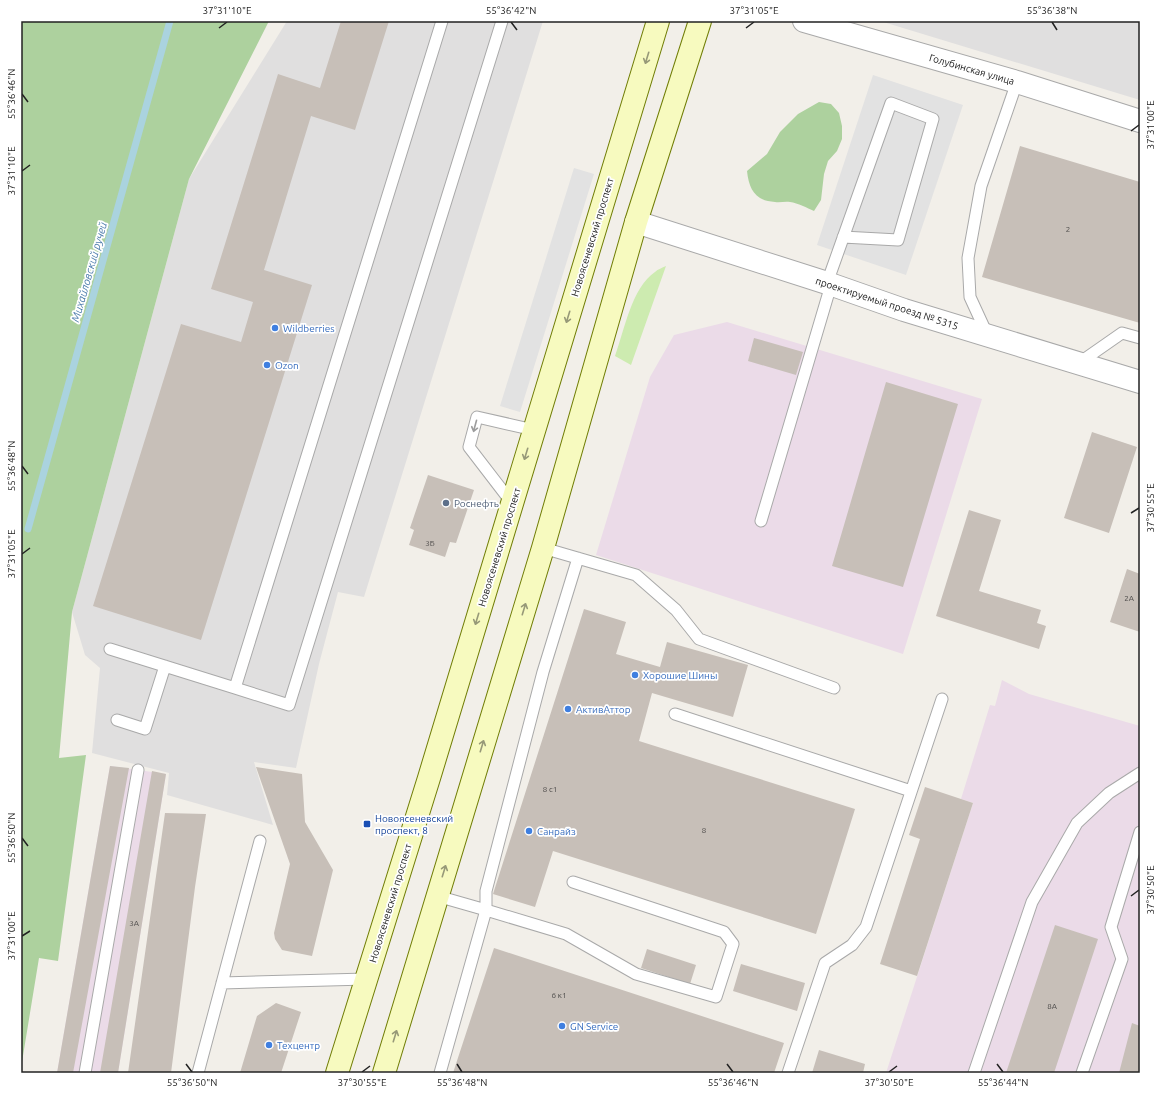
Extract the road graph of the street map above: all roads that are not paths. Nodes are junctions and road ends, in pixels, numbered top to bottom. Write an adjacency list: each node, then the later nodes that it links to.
1 (442, 21): 22 (lane)
2 (502, 21): 22 (lane)
3 (658, 21): 15 (main road, Новоясеневский проспект, one-way to 15)
4 (700, 21): 8 (main road)
5 (804, 21): 6 (street, Голубинская улица)
6 (1017, 82): 7 (street, Голубинская улица); 11 (lane)
7 (1140, 121)
8 (636, 222): 10 (street, проектируемый проезд № 5315); 18 (main road)
9 (843, 237): 9 (lane); 10 (lane)
10 (829, 284): 11 (street, проектируемый проезд № 5315); 17 (lane)
11 (987, 335): 13 (street, проектируемый проезд № 5315)
12 (1140, 338): 13 (lane)
13 (1079, 363): 14 (street, проектируемый проезд № 5315)
14 (1140, 382)
15 (534, 430): 16 (main road, Новоясеневский проспект, one-way to 16); 16 (lane, one-way to 16)
16 (512, 503): 35 (main road, Новоясеневский проспект, one-way to 35)
17 (761, 520)
18 (543, 548): 19 (lane); 33 (main road, one-way to 18)
19 (578, 558): 23 (lane); 34 (lane)
20 (110, 649): 21 (lane)
21 (165, 666): 22 (lane); 26 (lane)
22 (235, 688)
23 (834, 688)
24 (942, 699): 29 (lane)
25 (675, 714): 29 (lane)
26 (117, 720)
27 (138, 770): 37 (lane)
28 (1140, 773): 43 (lane)
29 (911, 791): 42 (lane)
30 (1140, 832): 44 (lane)
31 (260, 841): 36 (lane)
32 (574, 882): 34 (lane)
33 (437, 896): 34 (lane); 40 (main road, one-way to 33)
34 (486, 910): 41 (lane)
35 (366, 979): 36 (lane); 39 (main road, Новоясеневский проспект)
36 (222, 983): 38 (lane)
37 (85, 1073)
38 (198, 1073)
39 (336, 1073)
40 (384, 1073)
41 (440, 1073)
42 (788, 1073)
43 (974, 1073)
44 (1082, 1073)

